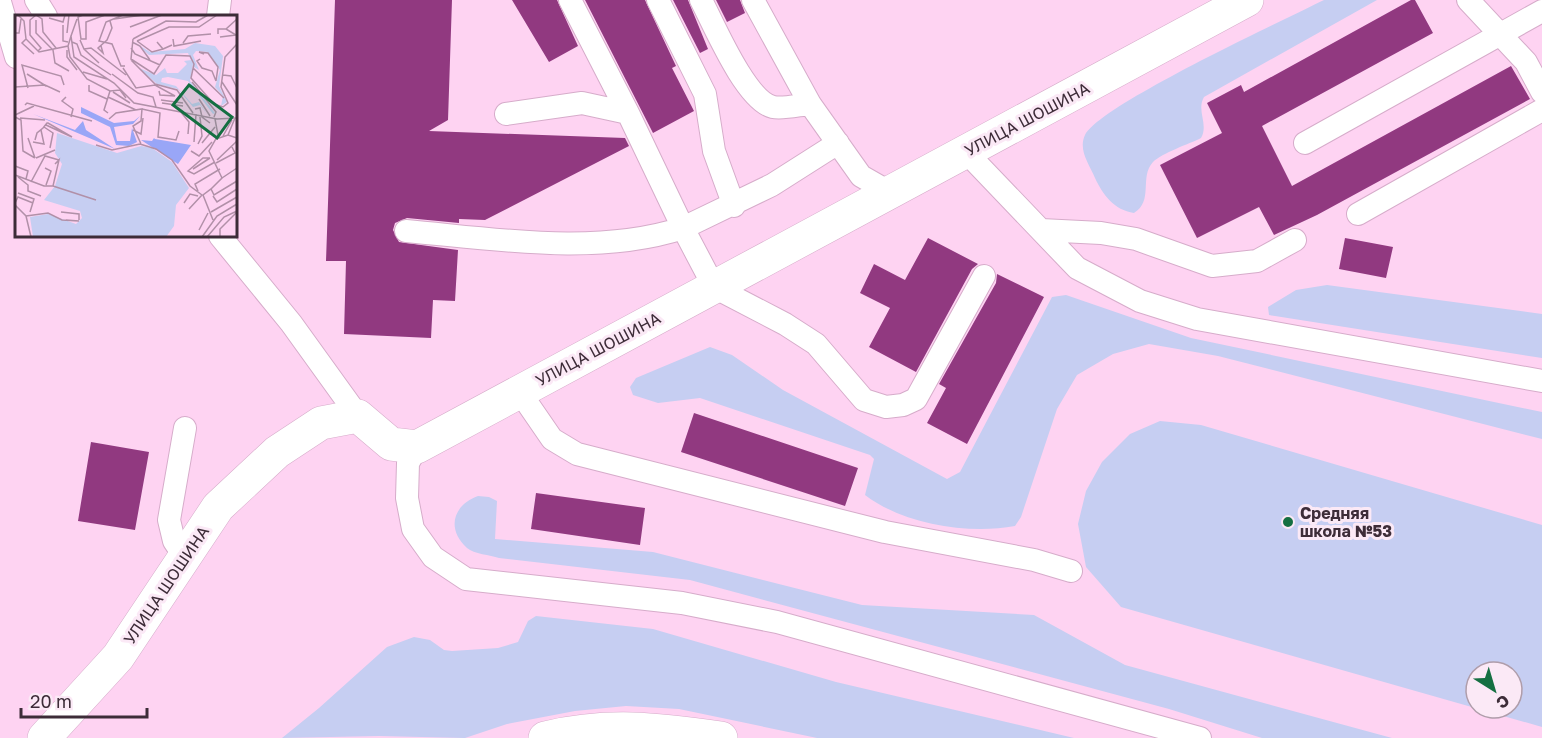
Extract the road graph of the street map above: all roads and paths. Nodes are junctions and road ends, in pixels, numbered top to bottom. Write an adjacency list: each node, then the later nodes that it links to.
1 (36, 0): 11 (lane)
2 (219, 0): 12 (lane)
3 (570, 0): 18 (lane)
4 (658, 0): 24 (lane)
5 (701, 0): 16 (lane)
6 (753, 0): 16 (lane)
7 (1247, 0): 22 (street, УЛИЦА ШОШИНА)
8 (1468, 0): 13 (lane)
9 (0, 2): 14 (lane)
10 (1542, 11): 13 (lane)
11 (45, 15)
12 (218, 15)
13 (1500, 33): 15 (lane); 21 (lane)
14 (15, 54)
15 (1542, 92)
16 (810, 104): 20 (lane)
17 (1542, 110): 25 (lane)
18 (628, 113): 19 (lane); 26 (lane)
19 (506, 114)
20 (838, 143): 23 (lane); 24 (lane)
21 (1305, 143)
22 (966, 152): 23 (street, УЛИЦА ШОШИНА); 27 (lane)
23 (889, 192): 32 (street, УЛИЦА ШОШИНА)
24 (734, 206): 26 (lane)
25 (1358, 214)
26 (683, 228): 28 (lane); 32 (lane)
27 (1041, 230): 30 (lane); 33 (lane)
28 (406, 231)
29 (221, 237): 35 (lane)
30 (1295, 240)
31 (984, 276): 32 (lane)
32 (714, 287): 34 (street, УЛИЦА ШОШИНА)
33 (1542, 381)
34 (519, 391): 37 (street, УЛИЦА ШОШИНА); 39 (lane)
35 (358, 416): 37 (street); 38 (street, УЛИЦА ШОШИНА)
36 (185, 428): 38 (lane)
37 (417, 447): 44 (lane)
38 (184, 556): 41 (street, УЛИЦА ШОШИНА)
39 (1071, 571)
40 (660, 734): 42 (street); 43 (street)
41 (44, 738)
42 (545, 738)
43 (721, 738)
44 (1200, 738)

